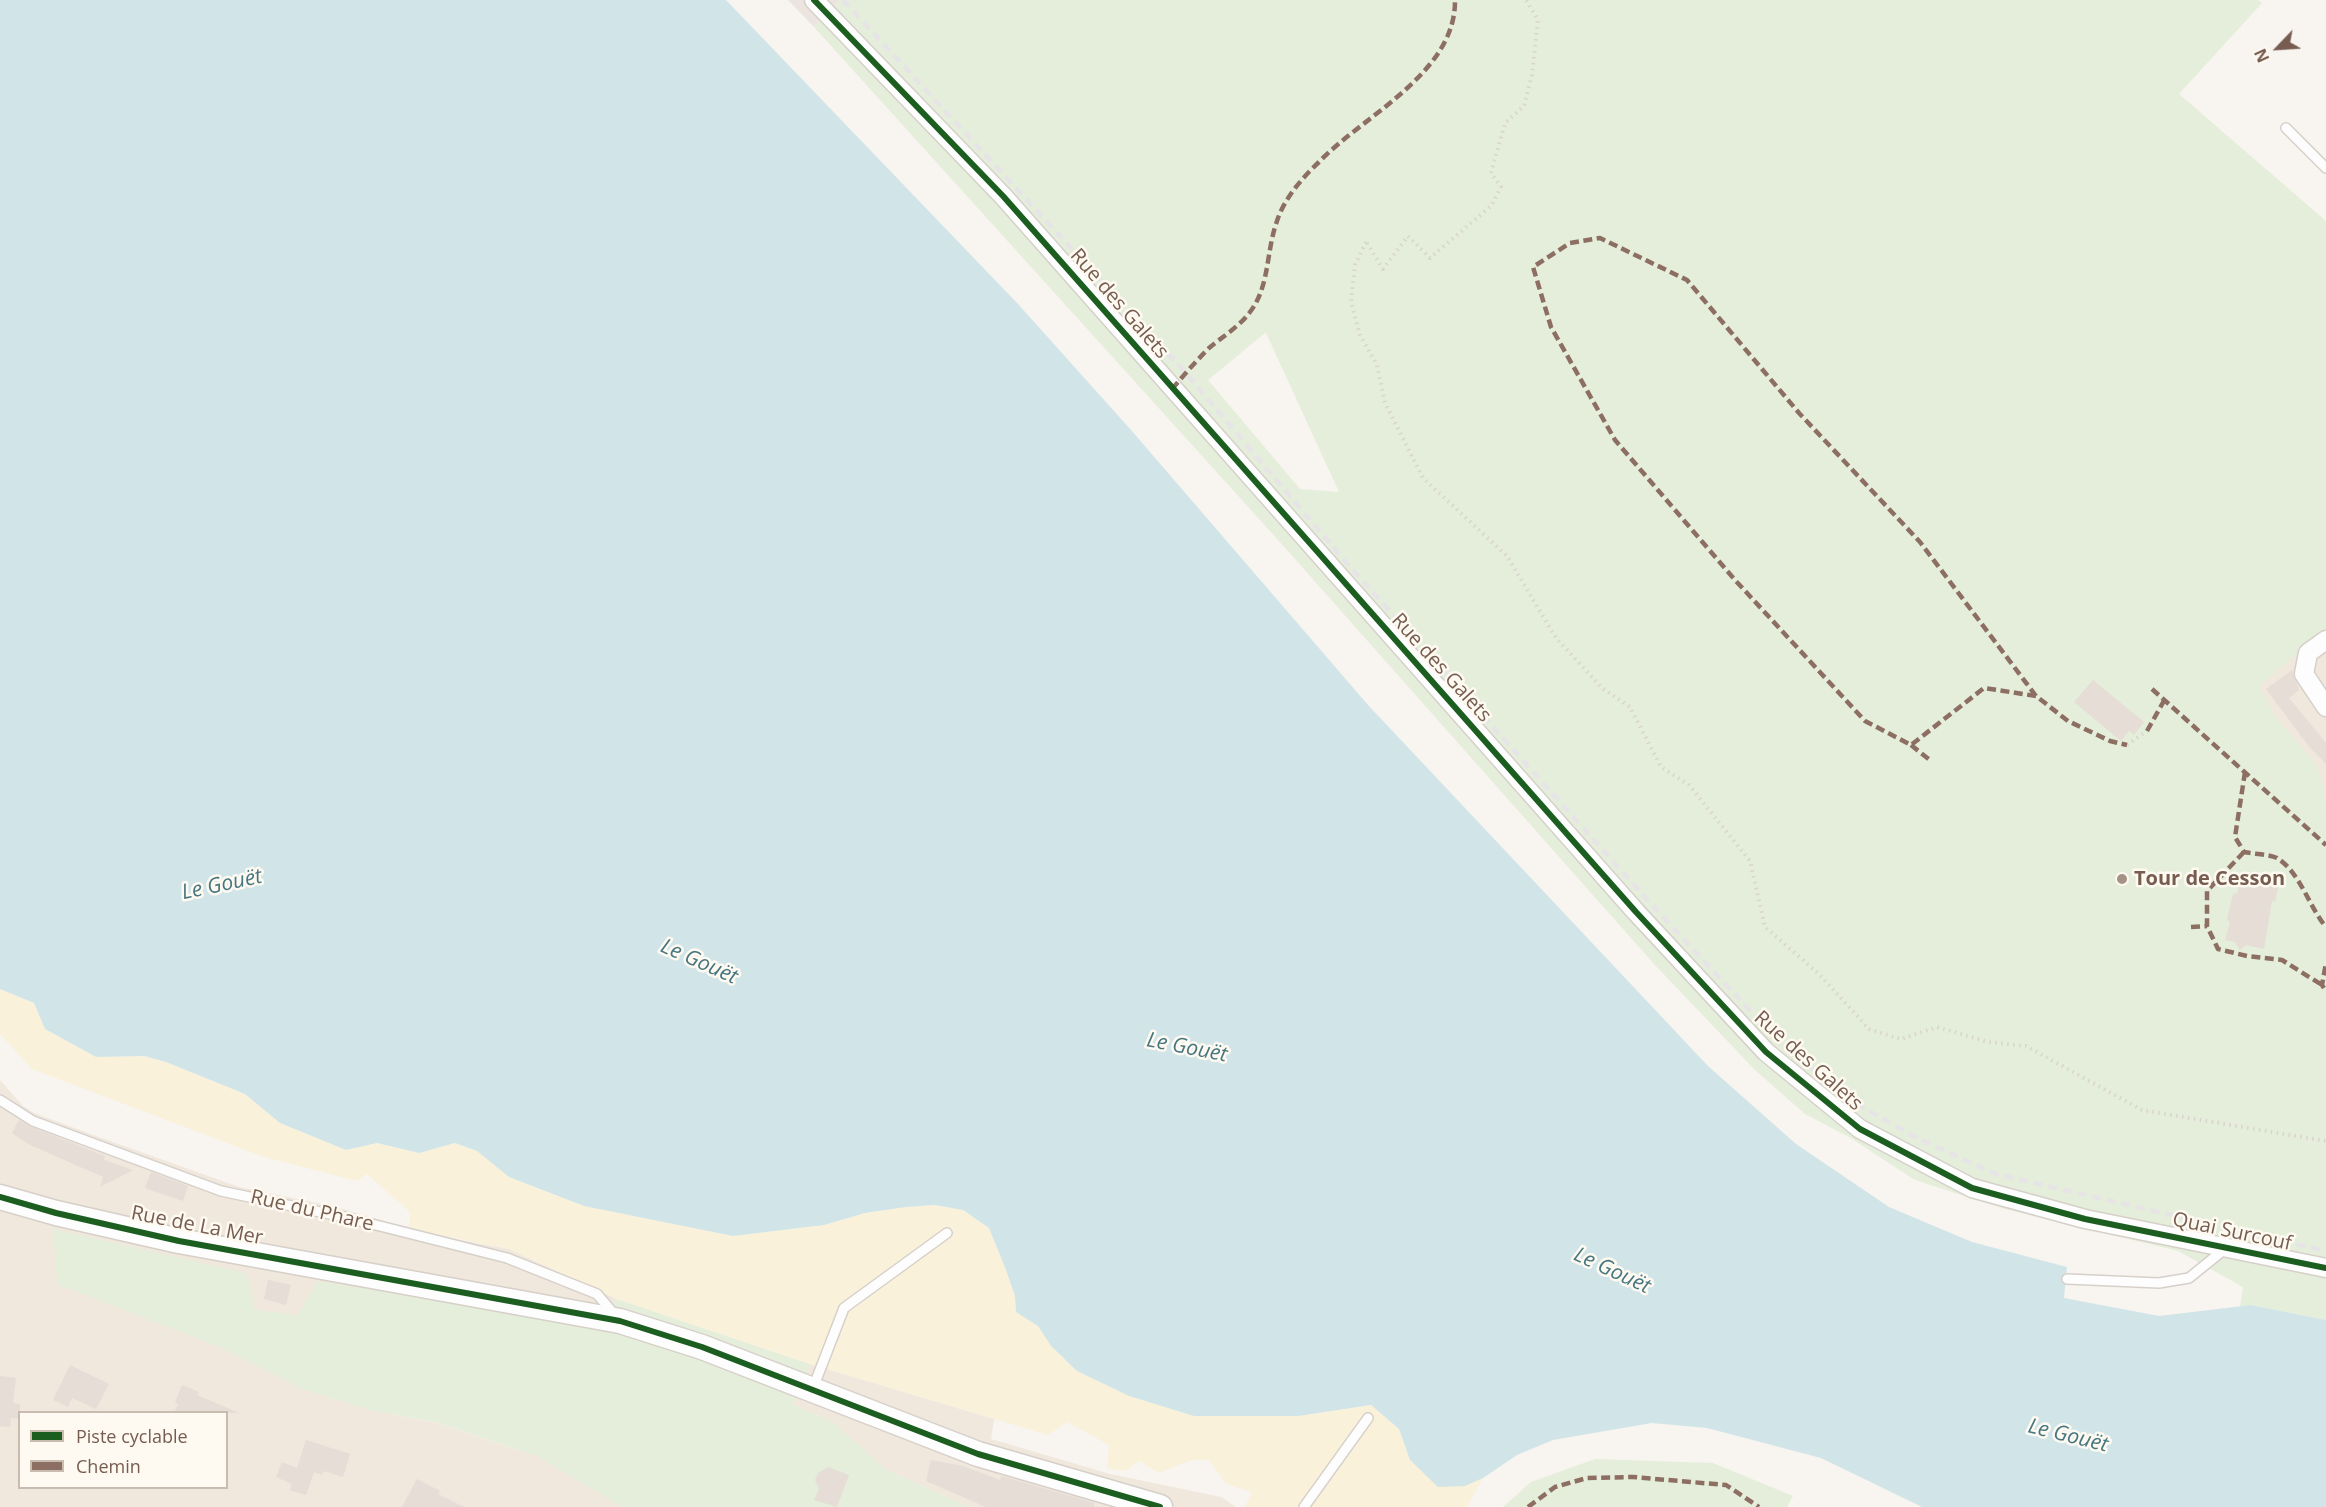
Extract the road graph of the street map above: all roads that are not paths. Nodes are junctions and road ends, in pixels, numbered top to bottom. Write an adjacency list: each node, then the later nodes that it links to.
1 (814, 0): 8 (street, Rue des Galets)
2 (2286, 128): 3 (lane)
3 (2326, 168)
4 (2326, 640): 5 (street)
5 (2326, 707)
6 (0, 1100): 13 (lane, Rue du Phare)
7 (0, 1197): 13 (street, Rue de La Mer)
8 (2132, 1229): 10 (street, Quai Surcouf)
9 (947, 1233): 14 (lane)
10 (2226, 1248): 11 (street, Quai Surcouf); 12 (lane)
11 (2326, 1268)
12 (2067, 1278)
13 (620, 1321): 14 (street, Rue de La Mer)
14 (812, 1390): 16 (street, Rue de La Mer)
15 (1368, 1418): 17 (lane)
16 (1160, 1507)
17 (1304, 1507)

